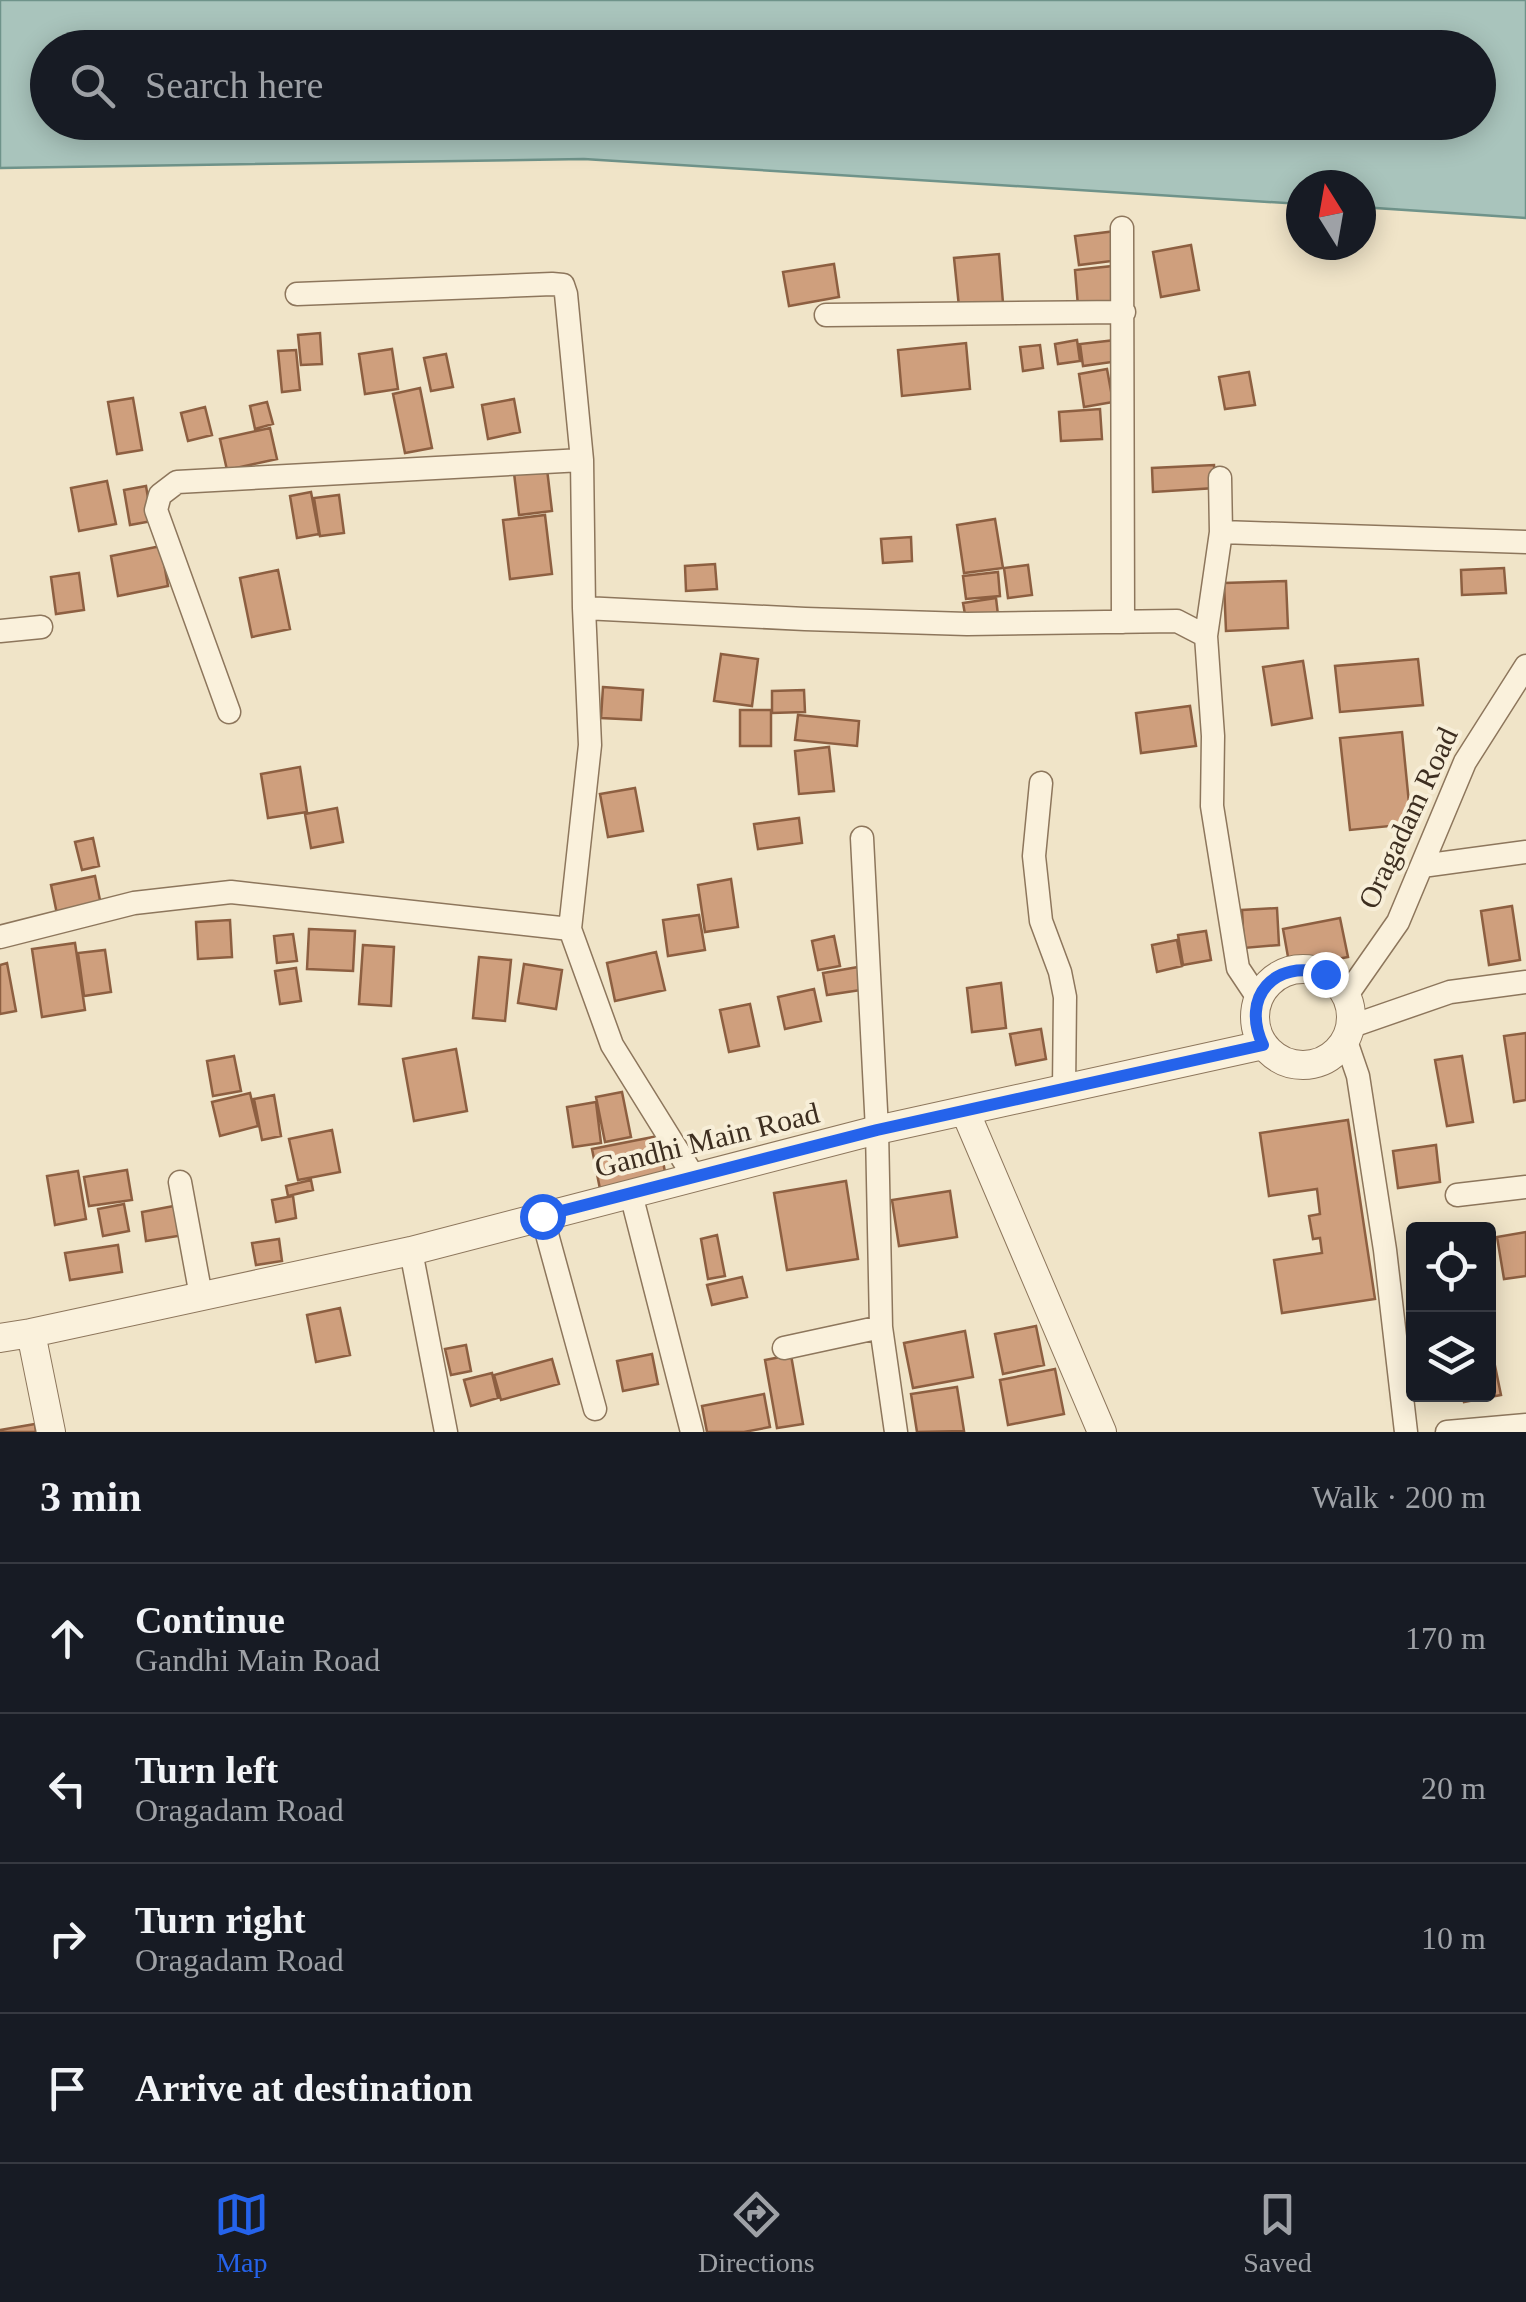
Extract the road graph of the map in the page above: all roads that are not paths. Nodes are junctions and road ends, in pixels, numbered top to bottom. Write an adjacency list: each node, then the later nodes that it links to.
1 (1122, 228): 3 (street)
2 (296, 294): 5 (street)
3 (1124, 312): 4 (street); 10 (street)
4 (826, 315)
5 (582, 460): 9 (street); 15 (street)
6 (1220, 478): 7 (street)
7 (1220, 532): 8 (street); 13 (street)
8 (1526, 542)
9 (584, 608): 10 (street); 20 (street)
10 (1123, 622): 13 (street)
11 (41, 626): 12 (street)
12 (0, 631)
13 (1206, 636): 24 (street)
14 (1524, 672): 19 (street, Oragadam Road)
15 (229, 712)
16 (1041, 783): 27 (street)
17 (862, 838): 29 (street)
18 (1526, 852): 19 (street)
19 (1422, 866): 23 (street, Oragadam Road)
20 (570, 929): 21 (street); 30 (street)
21 (0, 937)
22 (1526, 982): 25 (street)
23 (1348, 996): 24 (street); 25 (street)
24 (1258, 998): 26 (street)
25 (1349, 1034): 26 (street); 49 (street)
26 (1263, 1045): 27 (street, Gandhi Main Road)
27 (1064, 1090): 28 (street, Gandhi Main Road)
28 (965, 1111): 29 (street, Gandhi Main Road); 48 (street)
29 (877, 1130): 30 (street, Gandhi Main Road); 38 (street)
30 (694, 1177): 33 (street, Gandhi Main Road)
31 (180, 1182): 37 (street)
32 (1526, 1187): 34 (street)
33 (631, 1194): 35 (street, Gandhi Main Road); 46 (street)
34 (1458, 1194)
35 (542, 1216): 36 (street, Gandhi Main Road); 42 (street)
36 (411, 1251): 37 (street, Gandhi Main Road); 45 (street)
37 (201, 1296): 39 (street, Gandhi Main Road)
38 (881, 1327): 41 (street); 47 (street)
39 (32, 1333): 40 (street, Gandhi Main Road); 44 (street)
40 (0, 1338)
41 (784, 1348)
42 (595, 1410)
43 (1526, 1425): 50 (street)
44 (51, 1432)
45 (446, 1432)
46 (692, 1432)
47 (896, 1432)
48 (1102, 1432)
49 (1406, 1432)
50 (1448, 1432)

